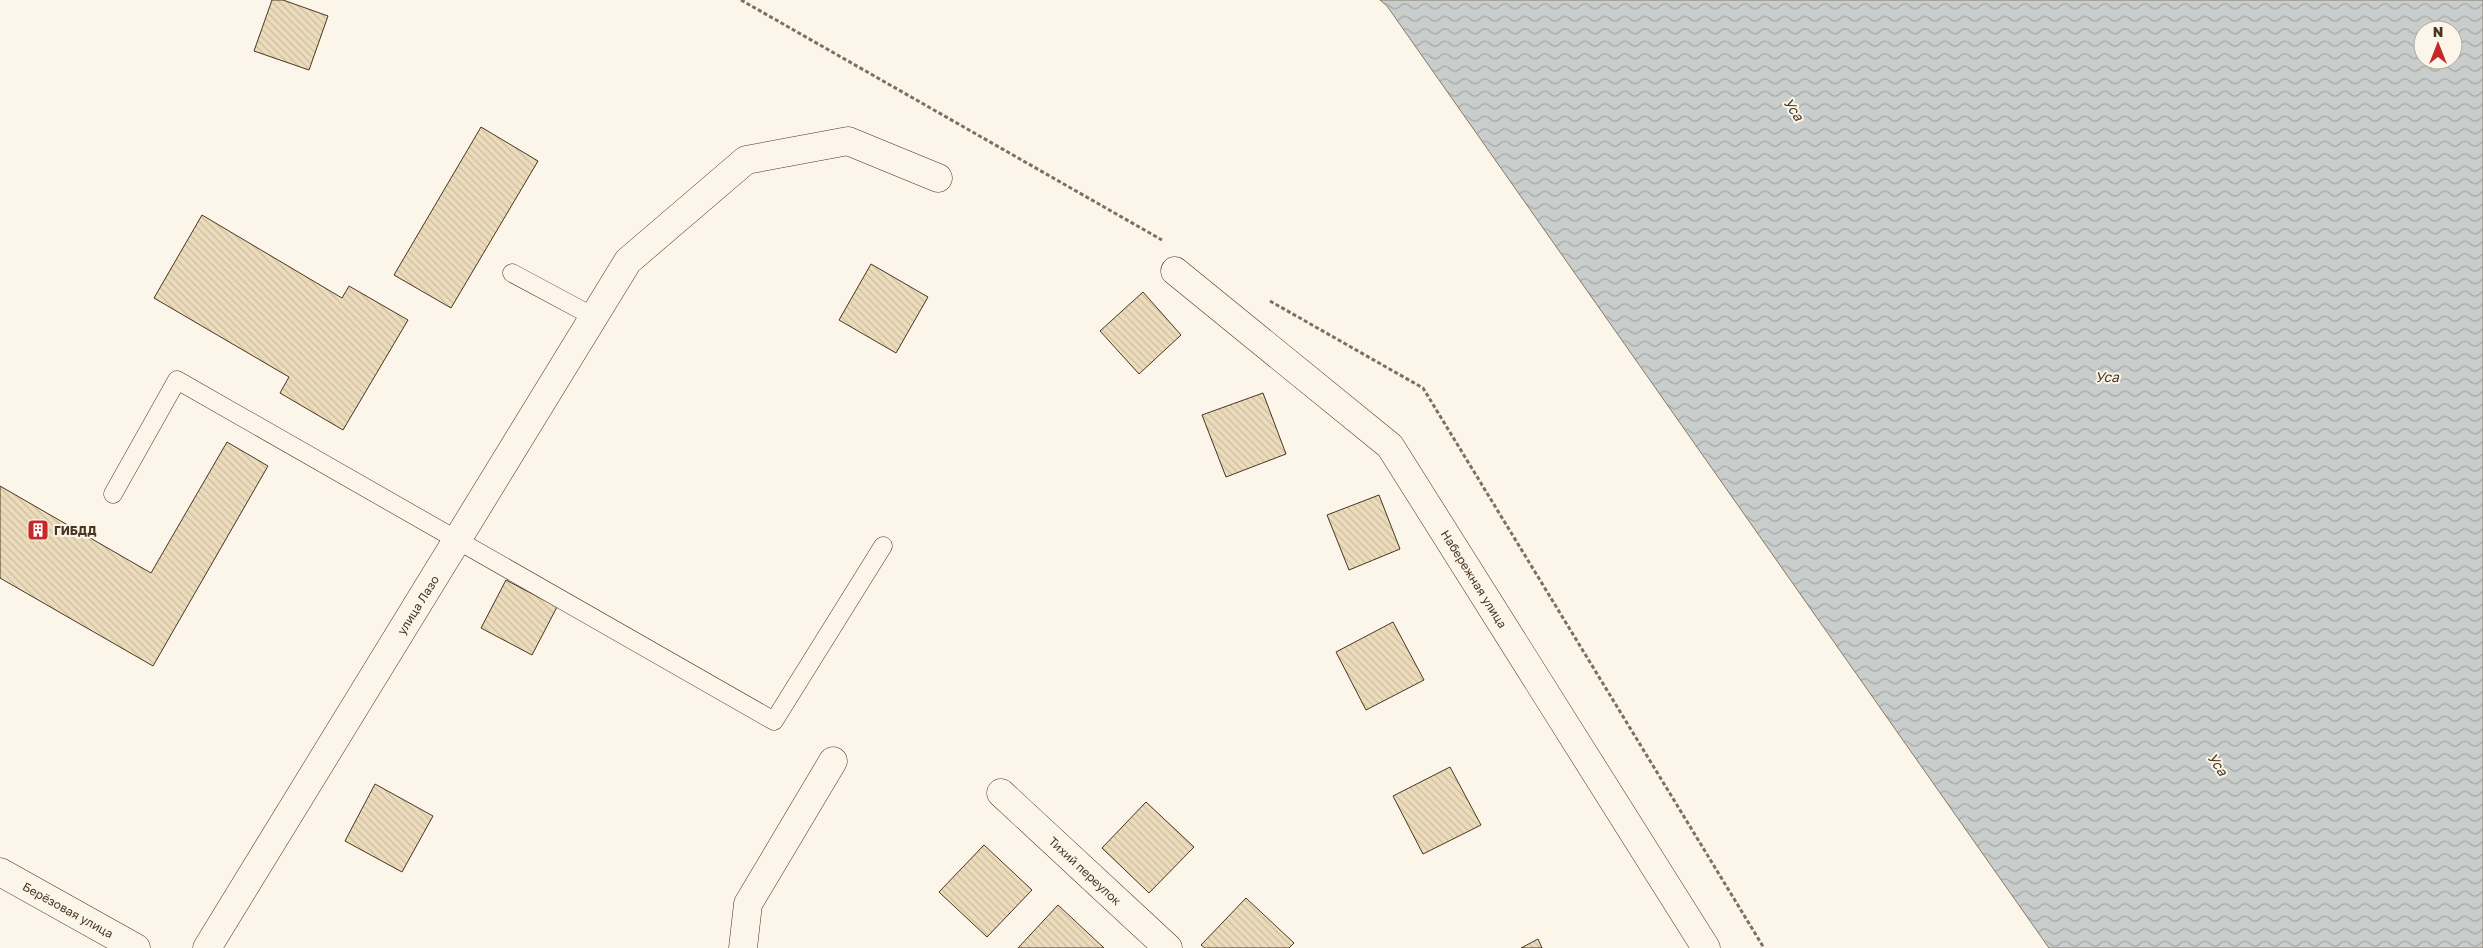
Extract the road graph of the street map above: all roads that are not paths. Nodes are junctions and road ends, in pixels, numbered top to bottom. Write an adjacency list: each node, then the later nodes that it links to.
1 (938, 178): 4 (street, улица Лазо)
2 (1175, 271): 15 (street, Набережная улица)
3 (512, 273): 4 (lane)
4 (594, 317): 6 (street, улица Лазо)
5 (113, 494): 6 (lane)
6 (457, 541): 7 (lane); 12 (street, улица Лазо)
7 (883, 546)
8 (833, 761): 13 (street)
9 (1002, 793): 14 (street, Тихий переулок)
10 (0, 872): 11 (street, Берёзовая улица)
11 (136, 948)
12 (206, 948)
13 (743, 948)
14 (1168, 948)
15 (1706, 948)

